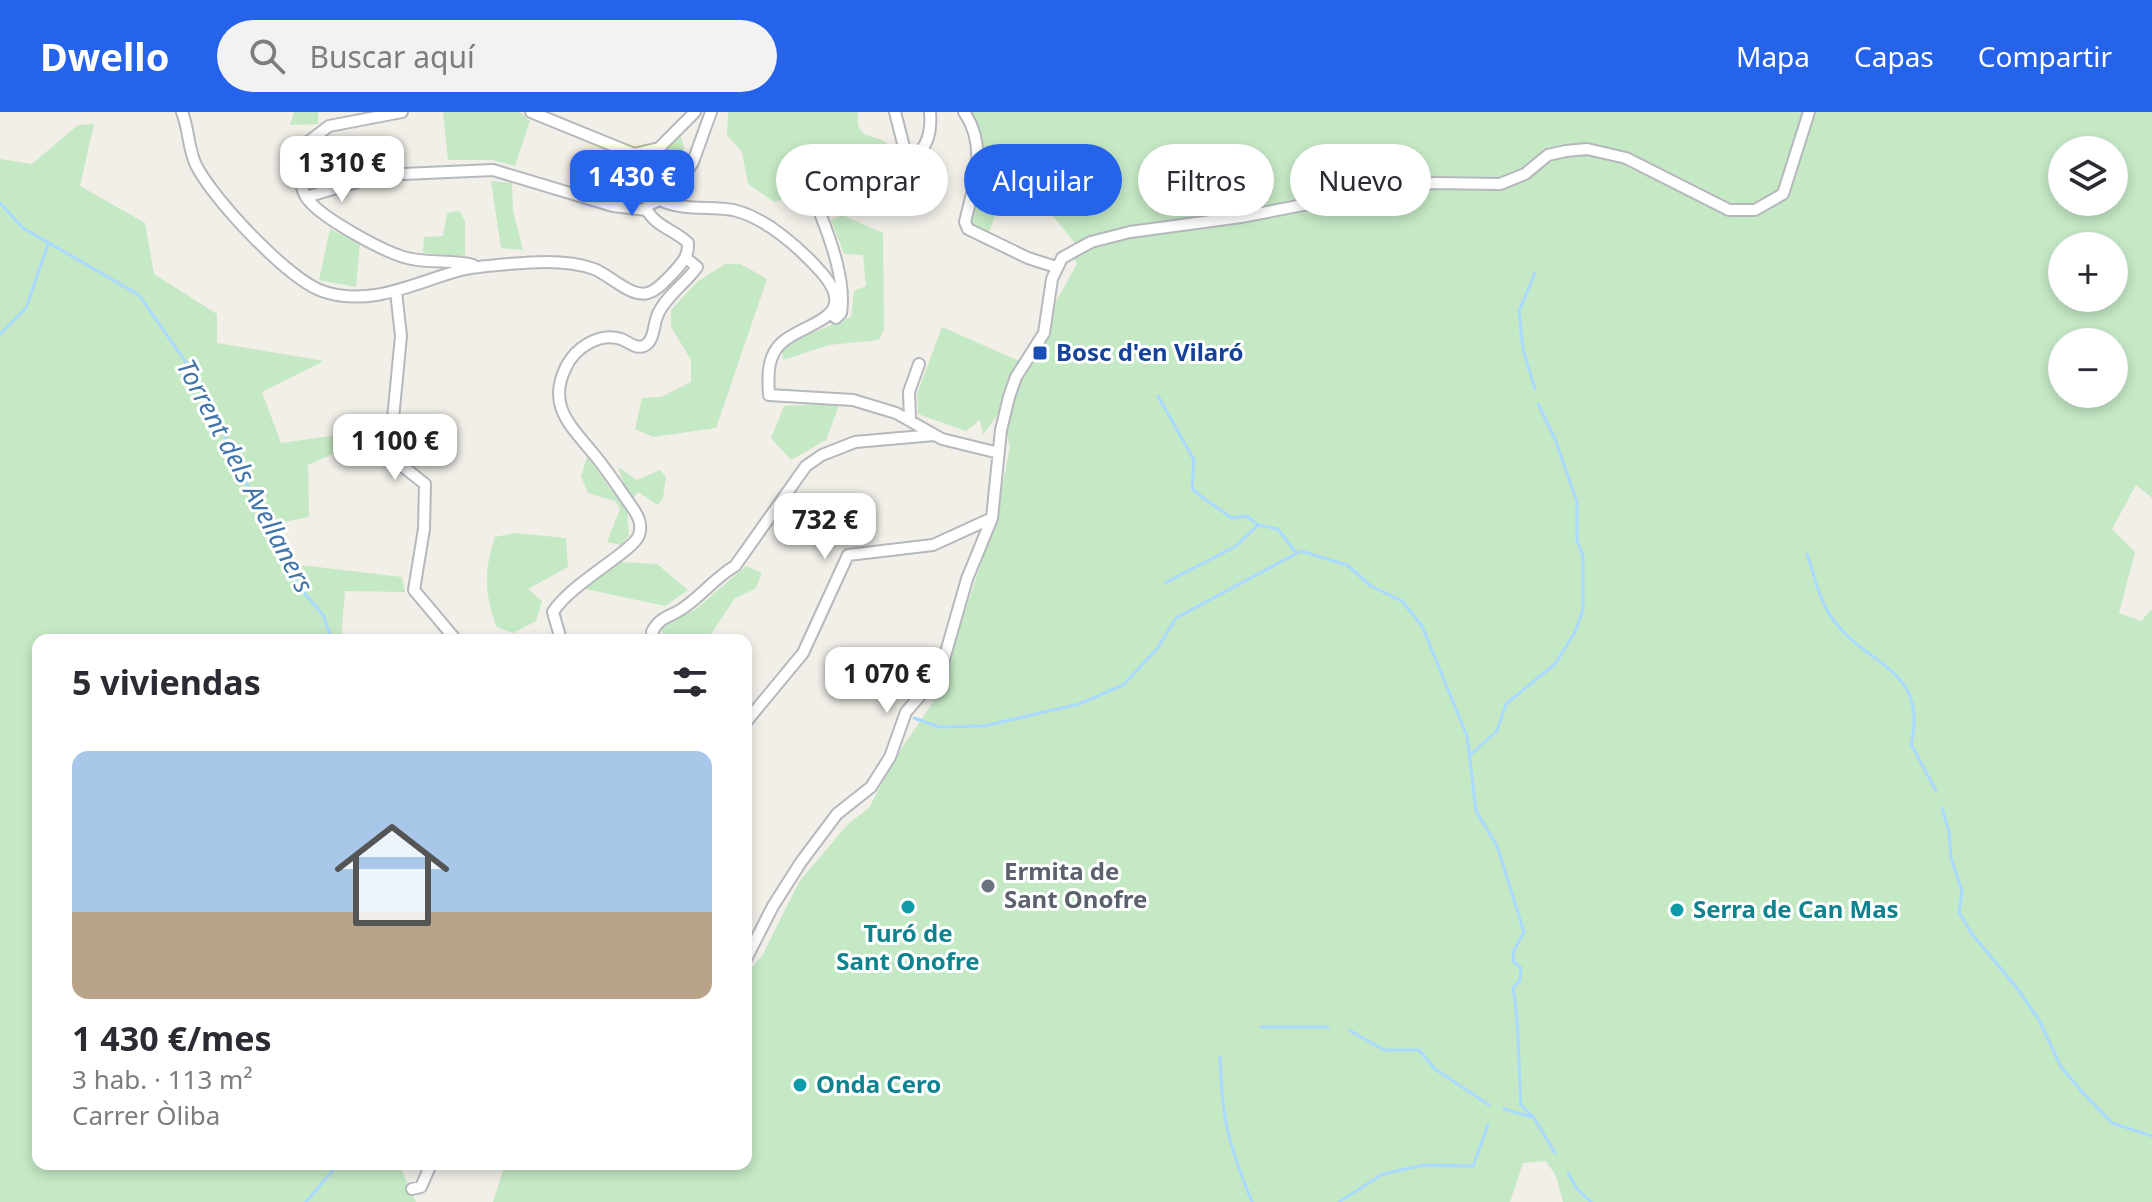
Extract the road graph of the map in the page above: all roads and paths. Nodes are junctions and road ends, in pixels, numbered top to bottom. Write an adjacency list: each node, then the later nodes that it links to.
1 (182, 112): 19 (street)
2 (402, 112): 12 (street)
3 (531, 112): 4 (street)
4 (695, 112)
5 (711, 112): 13 (street)
6 (895, 112): 10 (street)
7 (930, 112): 11 (street)
8 (964, 112): 17 (street)
9 (1809, 112): 17 (street)
10 (903, 144)
11 (927, 144)
12 (306, 197): 14 (street); 18 (street)
13 (675, 205): 14 (street); 20 (street)
14 (647, 210): 16 (street)
15 (821, 216): 20 (street)
16 (686, 258): 18 (street); 27 (street)
17 (1056, 267): 24 (street)
18 (483, 268): 19 (street)
19 (396, 292): 26 (street)
20 (830, 313): 22 (street)
21 (919, 364): 22 (street)
22 (910, 420): 23 (street)
23 (934, 435): 24 (street); 28 (street)
24 (999, 453): 25 (street)
25 (992, 518): 29 (street); 30 (street)
26 (451, 634)
27 (559, 634)
28 (653, 634)
29 (752, 715)
30 (752, 947)
31 (428, 1170): 32 (street)
32 (412, 1189)

